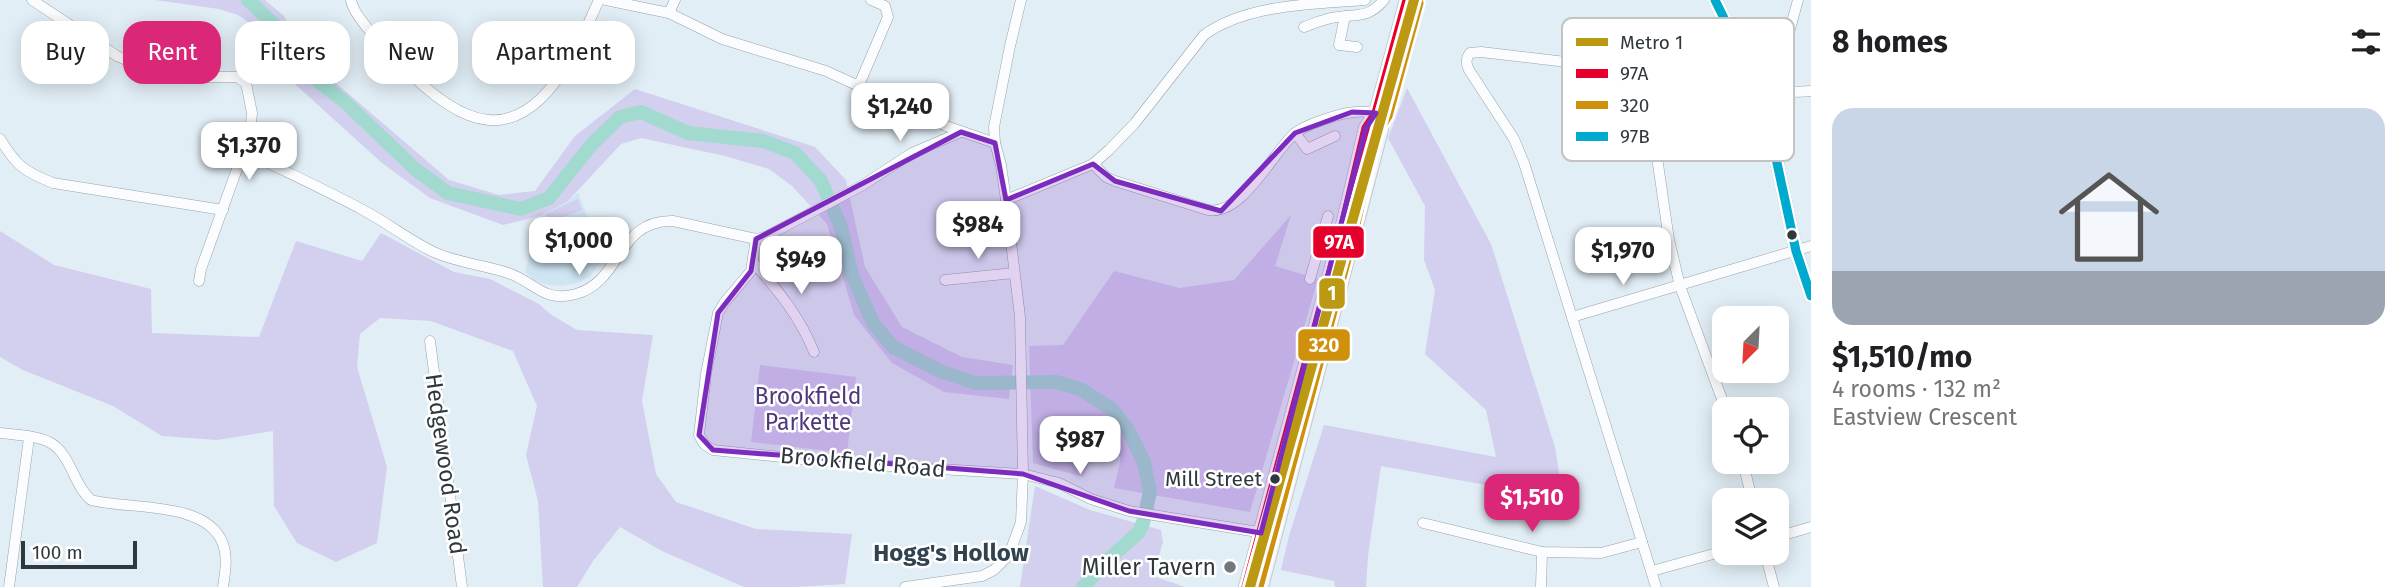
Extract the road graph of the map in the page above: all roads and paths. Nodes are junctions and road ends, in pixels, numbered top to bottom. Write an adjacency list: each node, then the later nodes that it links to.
1 (32, 0): 29 (street)
2 (351, 0): 3 (street)
3 (599, 0)
4 (606, 0): 15 (street)
5 (675, 0): 15 (street)
6 (871, 0): 22 (street)
7 (1021, 0): 28 (street)
8 (1253, 0): 14 (street)
9 (1365, 0): 14 (street)
10 (1384, 0): 16 (street)
11 (1407, 0): 23 (main road)
12 (1714, 0): 17 (street)
13 (1798, 0): 18 (street)
14 (1259, 11): 32 (street)
15 (669, 13): 22 (street)
16 (1345, 16): 19 (street); 20 (street)
17 (1726, 18)
18 (1794, 18)
19 (1304, 27)
20 (1357, 47)
21 (1562, 61): 48 (street)
22 (859, 85): 24 (street)
23 (1376, 113): 25 (street); 40 (main road)
24 (961, 132): 28 (street); 36 (street)
25 (1295, 133): 26 (street); 32 (street)
26 (1335, 136)
27 (0, 139): 34 (street)
28 (995, 143): 33 (street)
29 (244, 151): 34 (street); 36 (street)
30 (1658, 161): 46 (street)
31 (1778, 161): 37 (street)
32 (1093, 163): 33 (street)
33 (1006, 200): 41 (street)
34 (223, 210): 45 (street)
35 (1328, 216): 38 (street)
36 (756, 239): 39 (street)
37 (1803, 249): 42 (street); 46 (street); 47 (street)
38 (1316, 258): 40 (street); 43 (street)
39 (753, 262): 50 (street); 54 (street, Brookfield Road)
40 (1339, 263): 58 (main road)
41 (1014, 273): 44 (street); 54 (street)
42 (1811, 275)
43 (1310, 279)
44 (945, 280)
45 (199, 281)
46 (1680, 286): 48 (street); 51 (street)
47 (1811, 296)
48 (1572, 317): 59 (street)
49 (430, 341): 67 (street, Hedgewood Road)
50 (814, 352)
51 (1721, 397)
52 (0, 433): 53 (street)
53 (29, 438): 65 (street); 66 (street)
54 (1023, 474): 58 (street); 64 (street)
55 (1423, 523): 60 (street)
56 (1811, 527): 57 (street)
57 (1789, 533)
58 (1268, 534): 70 (main road); 71 (main road)
59 (1642, 542): 60 (street); 63 (street)
60 (1542, 552): 72 (street)
61 (1712, 554): 63 (street)
62 (1768, 565): 74 (street)
63 (1652, 571): 73 (street)
64 (982, 576): 68 (street); 69 (street)
65 (9, 587)
66 (223, 587)
67 (462, 587)
68 (905, 587)
69 (977, 587)
70 (1246, 587)
71 (1261, 587)
72 (1541, 587)
73 (1656, 587)
74 (1774, 587)

